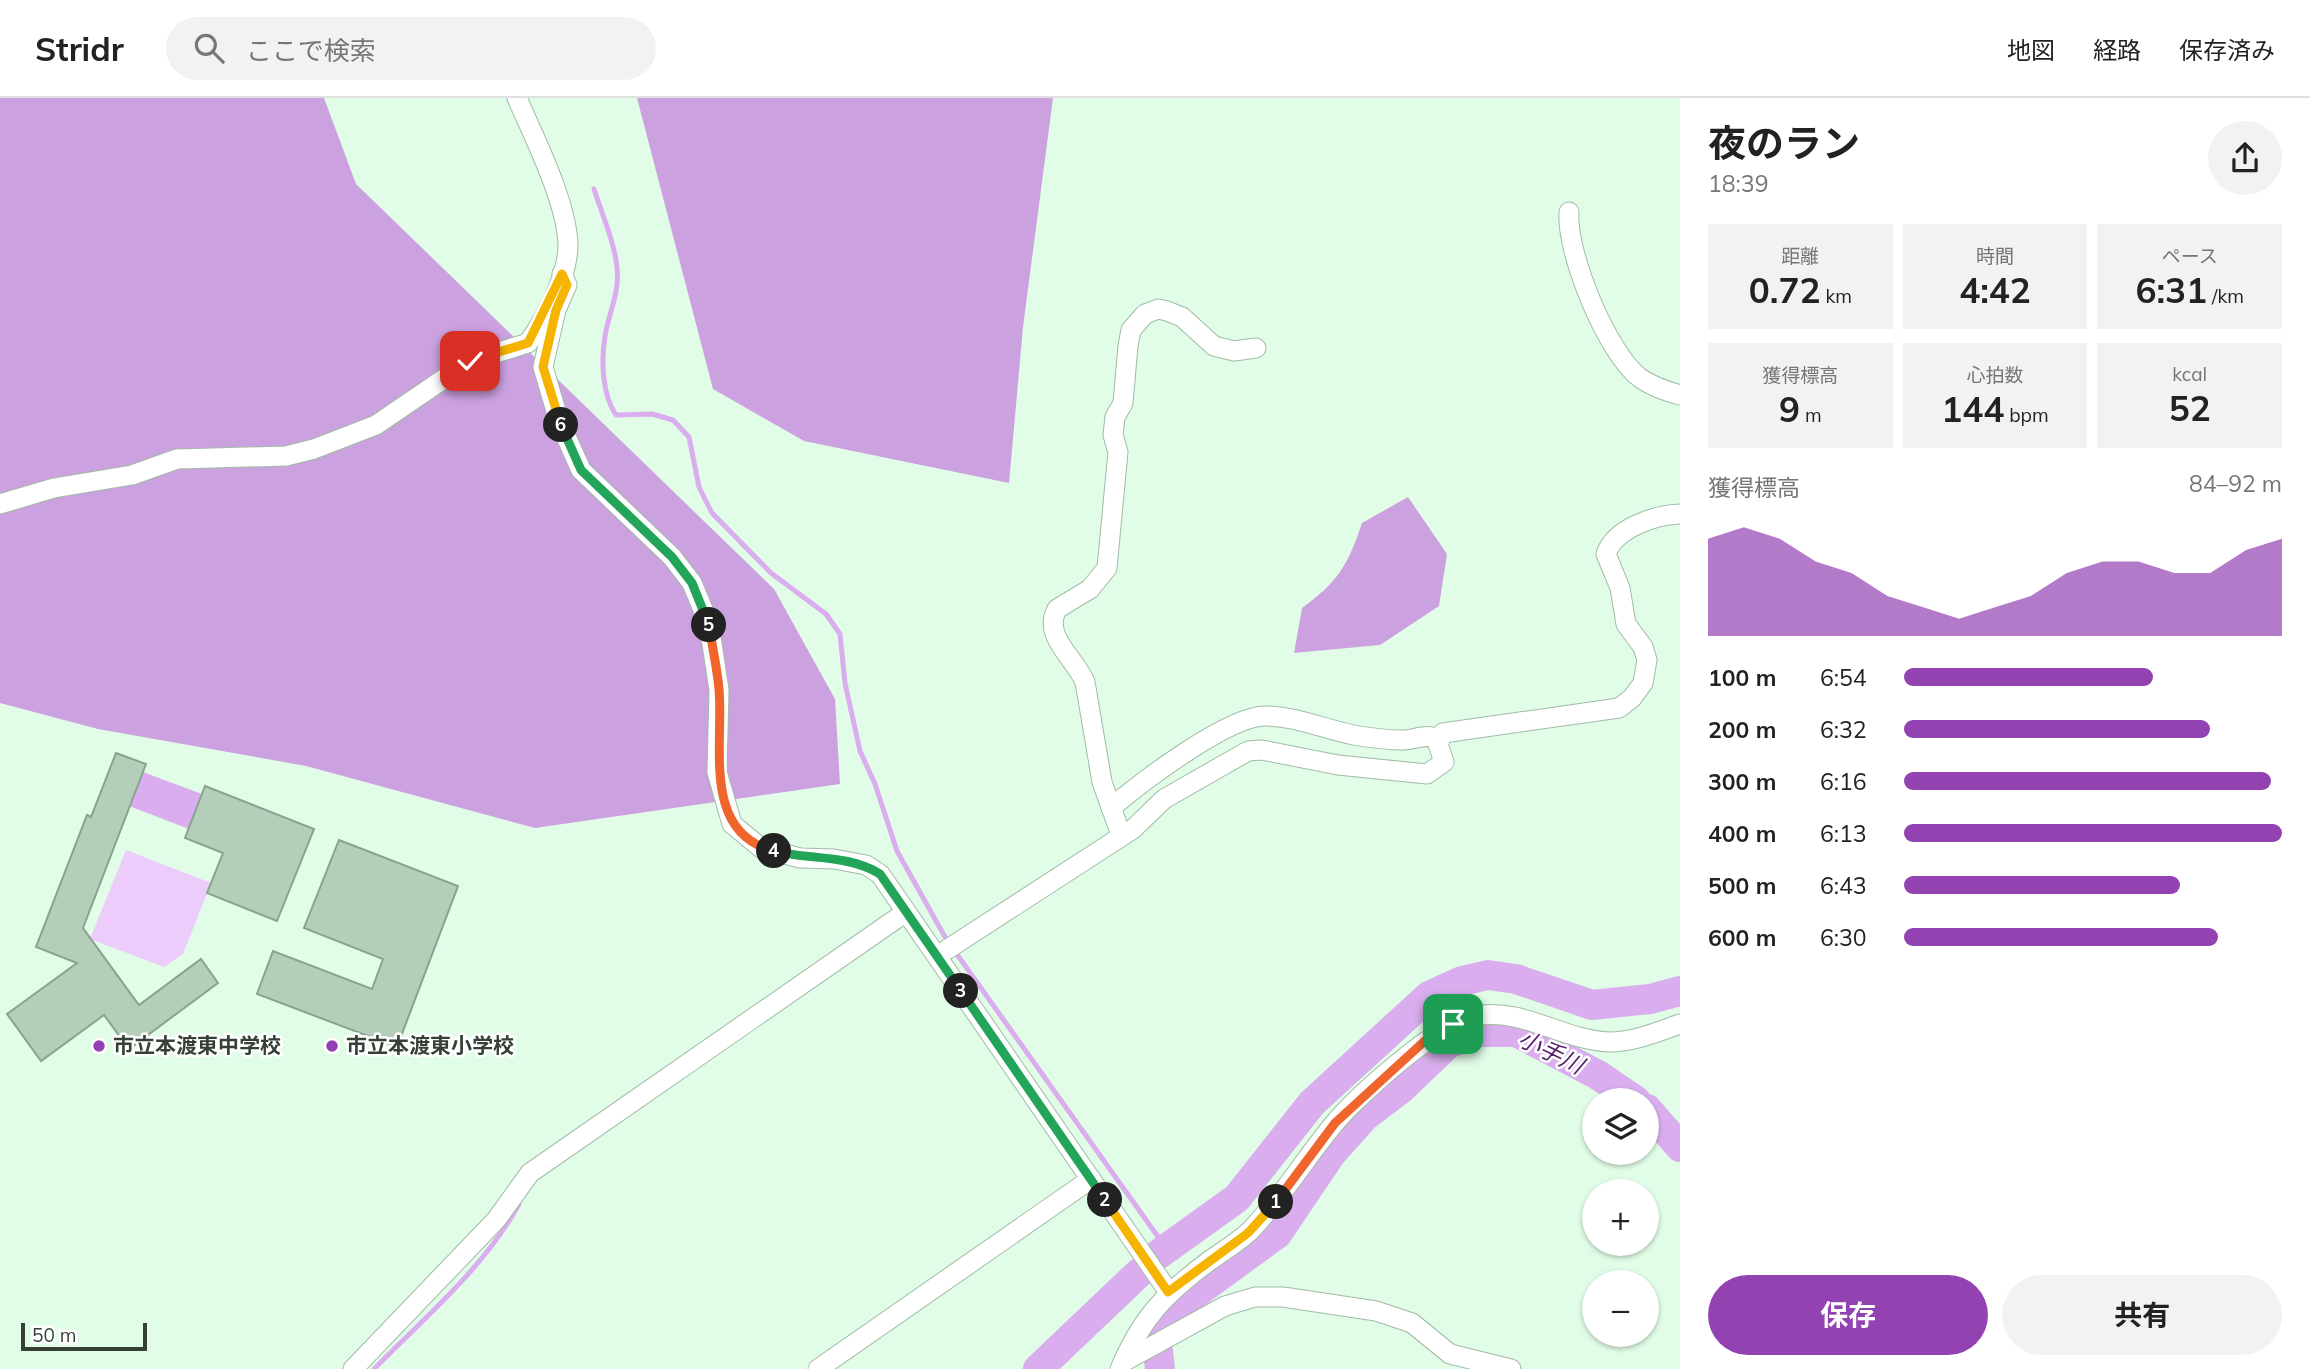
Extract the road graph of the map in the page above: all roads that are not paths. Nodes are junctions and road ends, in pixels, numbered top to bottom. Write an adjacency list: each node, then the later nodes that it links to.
1 (517, 98): 3 (street)
2 (1569, 212): 5 (street)
3 (562, 274): 6 (street); 11 (street)
4 (1256, 348): 9 (street)
5 (1680, 395)
6 (0, 504)
7 (1680, 514): 8 (street)
8 (1438, 739): 9 (street); 10 (street)
9 (1111, 808): 10 (street)
10 (1121, 835): 12 (street)
11 (906, 912): 12 (street); 17 (street)
12 (937, 956): 14 (street)
13 (1680, 1024): 15 (street)
14 (1091, 1179): 15 (street); 18 (street)
15 (1168, 1292): 16 (street)
16 (1122, 1366): 19 (street)
17 (352, 1369)
18 (818, 1369)
19 (1511, 1369)

